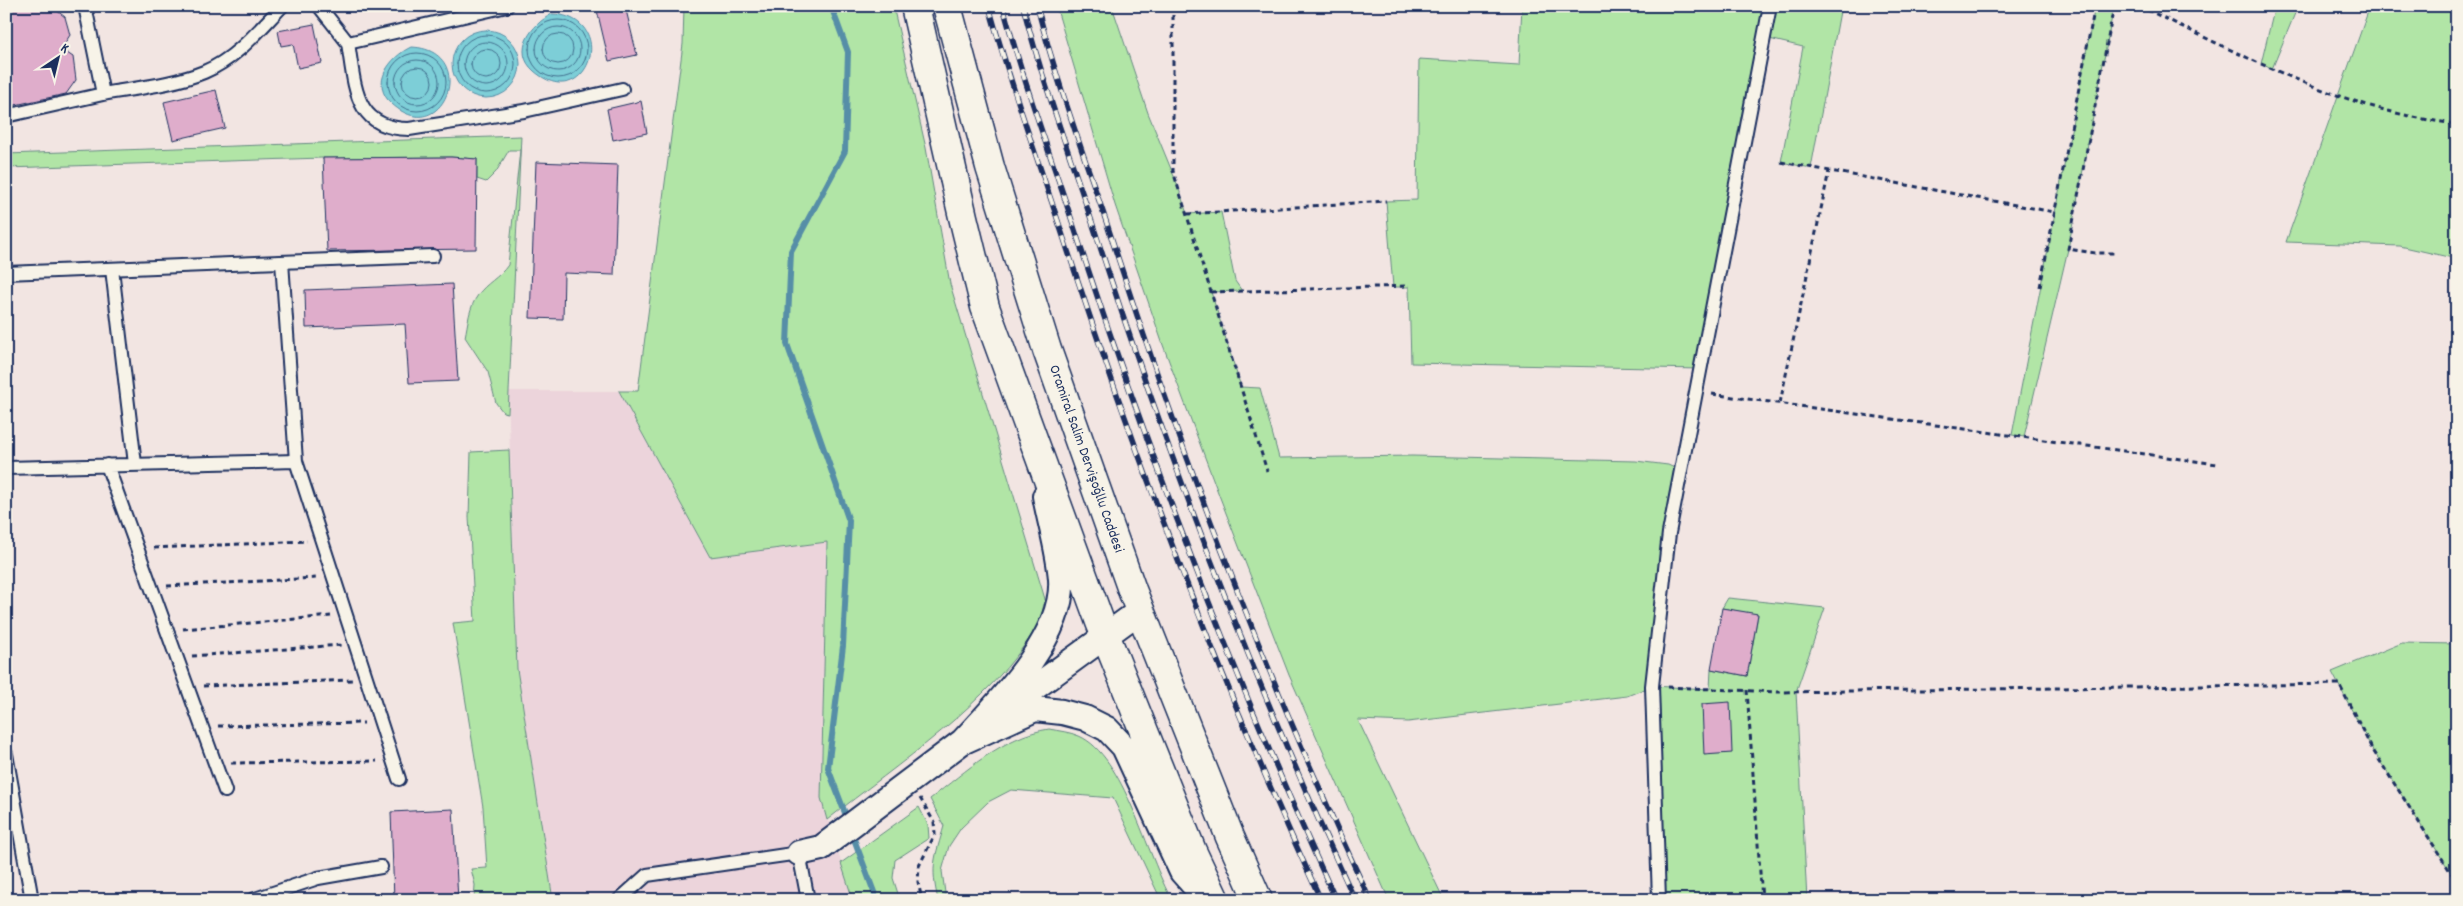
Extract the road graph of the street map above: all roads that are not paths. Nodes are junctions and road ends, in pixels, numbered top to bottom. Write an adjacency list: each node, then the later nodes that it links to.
1 (85, 6): 10 (lane)
2 (282, 6): 10 (lane)
3 (319, 6): 8 (lane)
4 (507, 6): 8 (lane)
5 (916, 6): 16 (main road)
6 (947, 6): 21 (main road, Oramiral Salim Dervişoğllu Caddesi)
7 (1770, 6): 37 (lane)
8 (348, 44): 9 (lane)
9 (622, 89)
10 (103, 94): 11 (lane)
11 (6, 116)
12 (433, 256): 13 (lane)
13 (282, 262): 14 (lane); 17 (lane)
14 (112, 269): 15 (lane); 18 (lane)
15 (6, 273)
16 (1035, 446): 22 (main road); 23 (street)
17 (296, 461): 18 (lane); 25 (lane)
18 (135, 464): 19 (lane)
19 (107, 465): 20 (lane); 26 (lane)
20 (6, 468)
21 (1140, 610): 22 (street); 36 (main road, Oramiral Salim Dervişoğllu Caddesi)
22 (1105, 634): 23 (street); 35 (main road)
23 (962, 742): 27 (street); 34 (street)
24 (6, 754): 30 (lane)
25 (399, 779)
26 (225, 790)
27 (810, 850): 32 (lane); 33 (lane)
28 (381, 867): 29 (lane)
29 (288, 894): 31 (lane)
30 (32, 900)
31 (252, 900)
32 (619, 900)
33 (808, 900)
34 (1207, 900)
35 (1215, 900)
36 (1258, 900)
37 (1658, 900)

